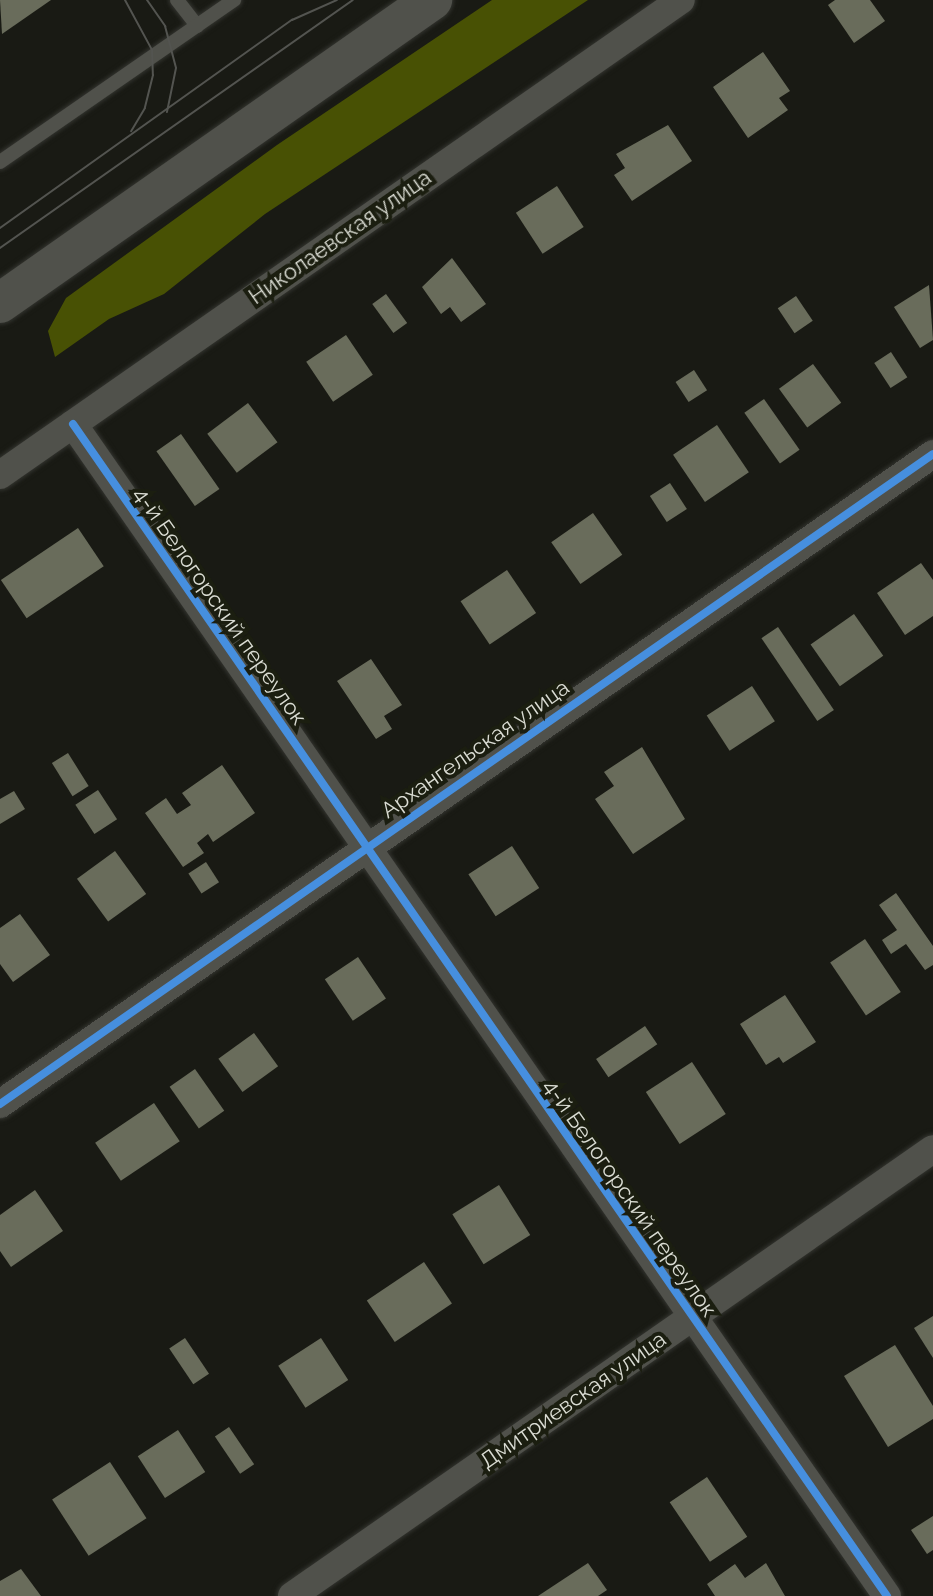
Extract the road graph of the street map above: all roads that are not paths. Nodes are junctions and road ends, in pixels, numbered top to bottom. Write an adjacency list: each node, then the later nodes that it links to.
1 (177, 0): 5 (lane)
2 (234, 0): 5 (lane)
3 (432, 0): 7 (main road)
4 (681, 0): 8 (street, Николаевская улица)
5 (197, 26): 6 (lane)
6 (0, 162)
7 (0, 303)
8 (73, 424): 10 (street, Николаевская улица); 11 (street, 4-й Белогорский переулок)
9 (933, 454): 11 (street, Архангельская улица)
10 (0, 475)
11 (364, 848): 12 (street, Архангельская улица); 14 (street, 4-й Белогорский переулок)
12 (0, 1104)
13 (933, 1149): 14 (street, Дмитриевская улица)
14 (691, 1317): 15 (street, Дмитриевская улица); 16 (street, 4-й Белогорский переулок)
15 (292, 1596)
16 (887, 1596)

